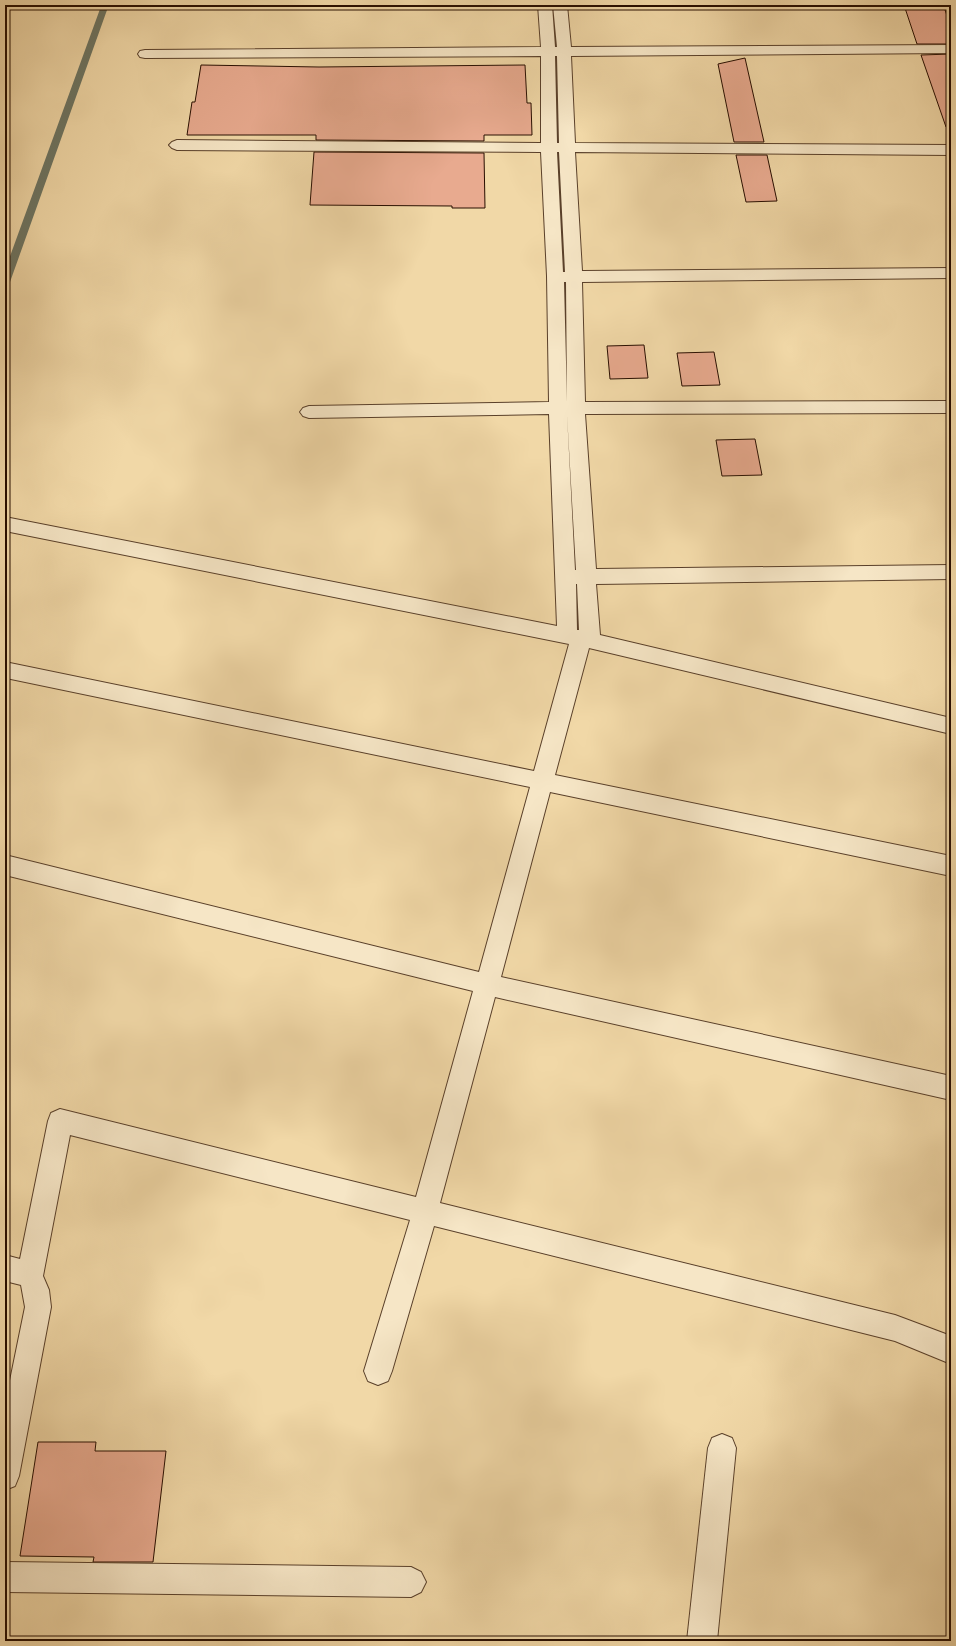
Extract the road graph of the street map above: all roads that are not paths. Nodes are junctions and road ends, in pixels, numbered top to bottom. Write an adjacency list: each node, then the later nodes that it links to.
1 (545, 5): 4 (street)
2 (560, 5): 4 (street)
3 (951, 49): 4 (street)
4 (556, 50): 5 (street); 7 (street); 8 (street)
5 (145, 54)
6 (177, 145): 7 (street)
7 (549, 148): 8 (street); 11 (street)
8 (567, 148): 9 (street); 12 (street)
9 (951, 150)
10 (951, 273): 12 (street)
11 (556, 276): 12 (street); 14 (street)
12 (574, 278): 15 (street)
13 (951, 407): 15 (street)
14 (558, 408): 15 (street); 16 (street); 20 (street)
15 (576, 408): 19 (street)
16 (309, 412)
17 (5, 524): 21 (street)
18 (951, 572): 19 (street)
19 (587, 576): 20 (street); 21 (street)
20 (566, 577): 21 (street)
21 (579, 638): 23 (street); 24 (street)
22 (6, 670): 24 (street)
23 (951, 726)
24 (542, 781): 26 (street); 27 (street)
25 (5, 865): 27 (street)
26 (951, 866)
27 (486, 984): 28 (street); 29 (street)
28 (951, 1088)
29 (425, 1212): 31 (street); 32 (street); 33 (street)
30 (5, 1268): 31 (street)
31 (30, 1276): 35 (street)
32 (951, 1350)
33 (378, 1371)
34 (722, 1448): 38 (street)
35 (5, 1476)
36 (5, 1577): 37 (street)
37 (411, 1582)
38 (702, 1641)

